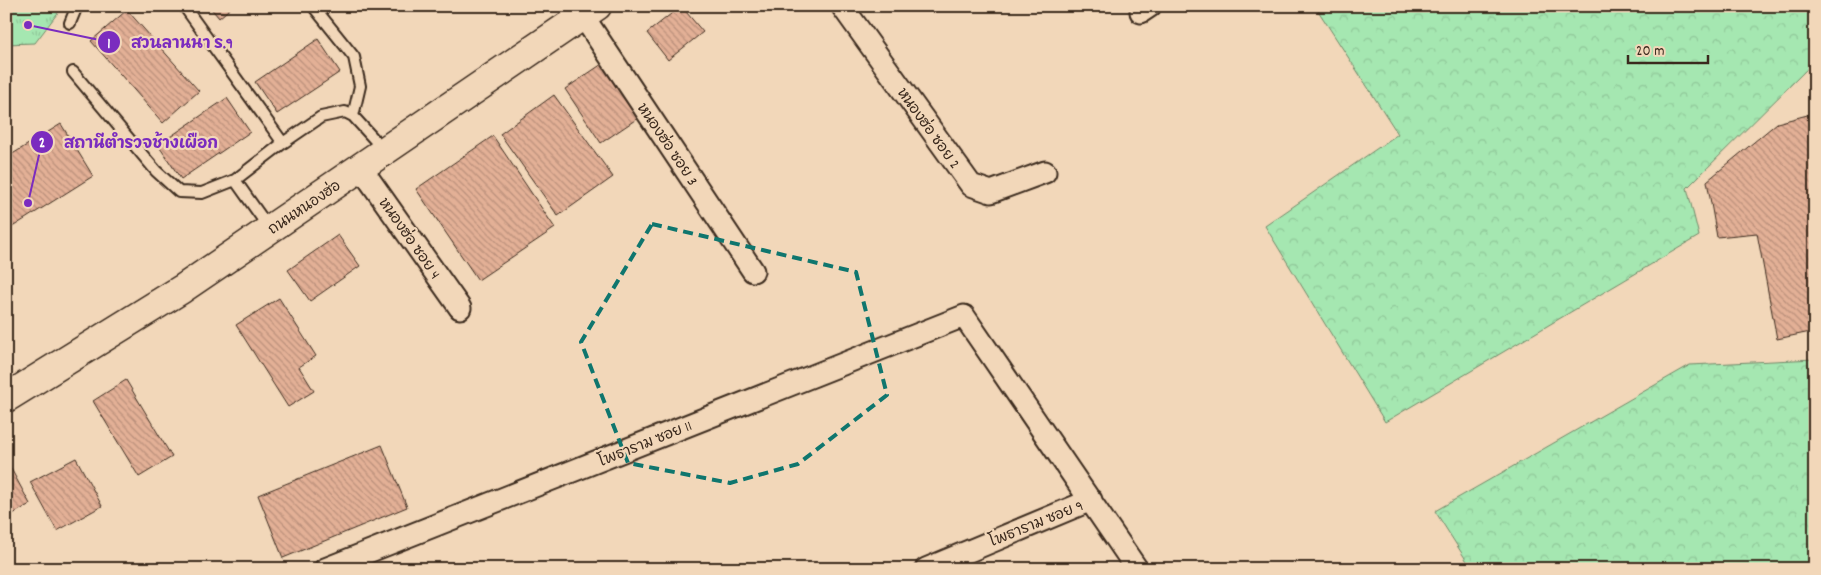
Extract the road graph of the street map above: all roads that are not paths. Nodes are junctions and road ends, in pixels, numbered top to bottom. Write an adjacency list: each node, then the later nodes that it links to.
1 (77, 6): 6 (lane)
2 (184, 6): 9 (lane)
3 (312, 6): 8 (lane)
4 (842, 6): 12 (street, หนองฮ่อ ซอย 2)
5 (590, 11): 10 (main road, ถนนหนองฮ่อ); 15 (street, หนองฮ่อ ซอย 3)
6 (70, 23)
7 (73, 72): 13 (lane)
8 (353, 116): 9 (lane); 10 (lane)
9 (283, 143): 13 (lane)
10 (385, 151): 11 (main road, ถนนหนองฮ่อ)
11 (361, 168): 14 (main road, ถนนหนองฮ่อ); 16 (street, หนองฮ่อ ซอย 4)
12 (1045, 172)
13 (235, 180): 14 (lane)
14 (270, 230): 17 (main road, ถนนหนองฮ่อ)
15 (754, 271)
16 (460, 308)
17 (6, 398)
18 (1091, 500): 19 (street, โพธาราม ซอย 11); 20 (street, โพธาราม ซอย 9); 21 (street)
19 (325, 569)
20 (926, 569)
21 (1137, 569)

